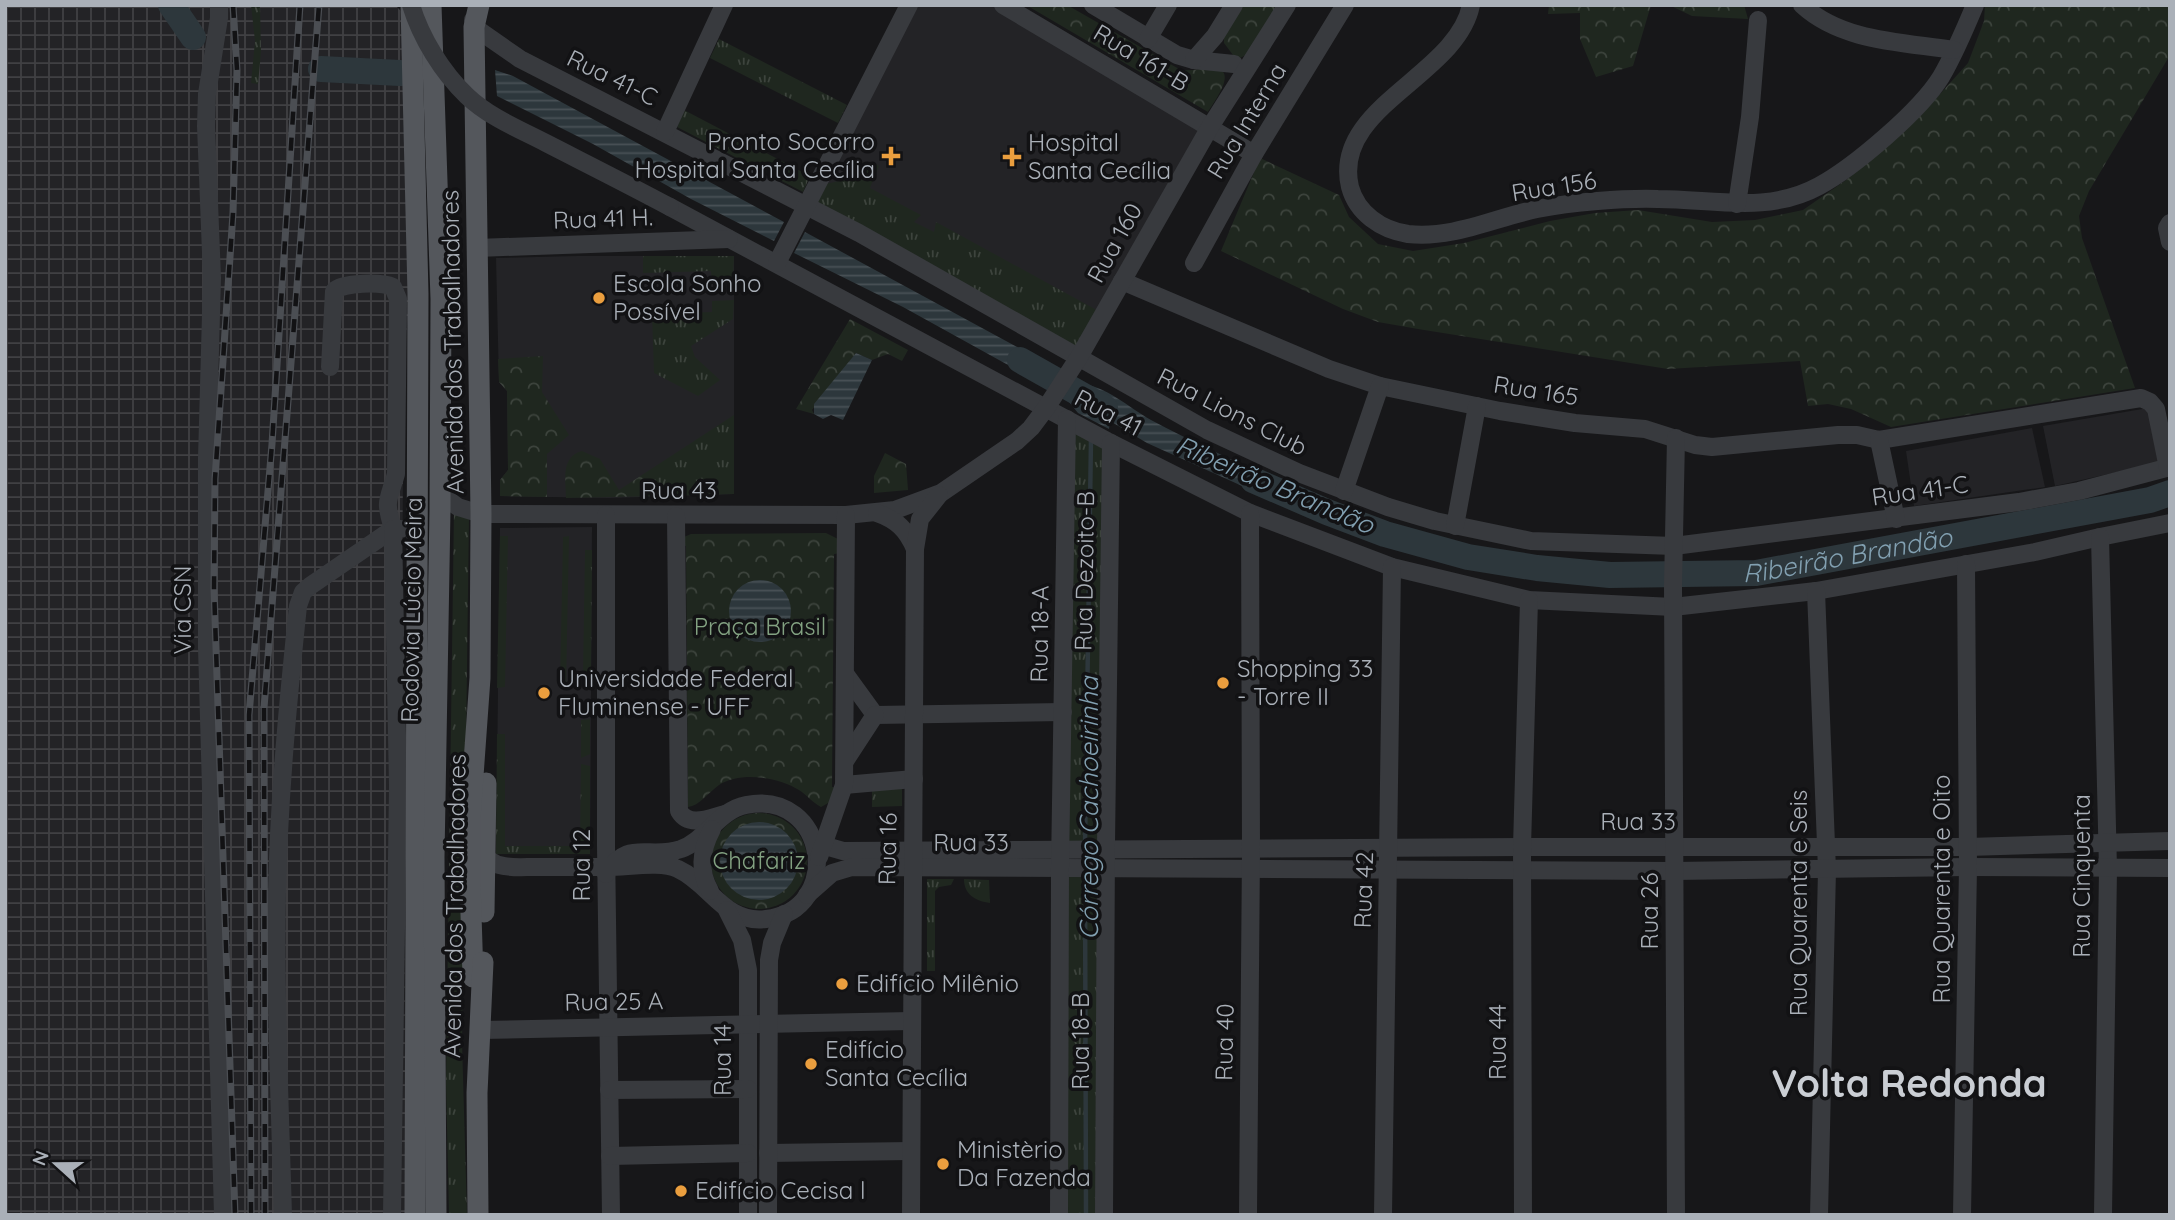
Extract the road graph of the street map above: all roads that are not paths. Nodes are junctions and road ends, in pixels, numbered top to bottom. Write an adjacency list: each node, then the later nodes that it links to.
1 (219, 5): 112 (street, Via CSN)
2 (411, 5): 27 (street, Rua 41, bridge); 55 (main road, Rodovia Lúcio Meira)
3 (431, 5): 44 (main road, Rodovia Lúcio Meira, bridge)
4 (724, 5): 23 (street)
5 (909, 5): 26 (street)
6 (1003, 5): 22 (street, Rua 161-B)
7 (1168, 5): 18 (street)
8 (1234, 5): 17 (street)
9 (1287, 5): 21 (street, Rua 160)
10 (1345, 5): 24 (street, Rua Interna)
11 (1471, 5): 25 (street, Rua 156)
12 (1802, 5): 19 (street)
13 (1975, 5): 19 (street, Rua 156)
14 (1100, 7): 18 (street)
15 (475, 14): 23 (street, Rua 41-C); 28 (main road, Avenida dos Trabalhadores)
16 (1758, 20): 25 (street)
17 (1215, 36): 20 (street); 21 (street)
18 (1148, 39): 20 (street)
19 (1954, 50): 25 (street, Rua 156)
20 (1194, 60): 21 (street)
21 (1239, 68): 22 (street, Rua 160)
22 (1209, 127): 24 (street, Rua 161-B); 31 (street, Rua 160)
23 (665, 132): 26 (street, Rua 41-C)
24 (1254, 154): 30 (street, Rua Interna)
25 (1737, 204)
26 (806, 206): 29 (street); 32 (street, Rua Lions Club)
27 (730, 239): 28 (street, Rua 41 H.); 29 (street, Rua 41)
28 (477, 248): 47 (main road, Avenida dos Trabalhadores)
29 (779, 259): 36 (street, Rua 41)
30 (1194, 263)
31 (1122, 281): 32 (street, Rua 160); 34 (street, Rua 165)
32 (1077, 360): 36 (street, Rua 160); 42 (street, Rua Lions Club)
33 (330, 367): 54 (street)
34 (1380, 386): 35 (street, Rua 165); 42 (street)
35 (1477, 406): 38 (street, Rua 165); 53 (street)
36 (1048, 407): 37 (street, Rua 41); 43 (street, Rua 43)
37 (1067, 419): 40 (street, Rua 41); 66 (street, Rua 18-A)
38 (1676, 438): 39 (street, Rua 165); 57 (street, Rua 26)
39 (1879, 440): 41 (street, Rua 165); 51 (street)
40 (1109, 442): 46 (street, Rua 41); 85 (street, Rua Dezoito-B)
41 (2169, 468): 51 (street, Rua 41-C)
42 (1343, 491): 53 (street, Rua Lions Club)
43 (941, 493): 45 (street, Rua 43); 58 (street, Rua 16)
44 (440, 494): 47 (street); 116 (main road, Rodovia Lúcio Meira)
45 (877, 513): 49 (street, Rua 43); 58 (street)
46 (1250, 513): 60 (street, Rua 41); 81 (street)
47 (481, 514): 48 (street, Rua 43); 65 (main road, Avenida dos Trabalhadores)
48 (606, 515): 50 (street, Rua 43); 89 (street, Rua 12)
49 (846, 515): 50 (street, Rua 43); 64 (street)
50 (676, 516): 73 (street)
51 (1896, 519): 57 (street, Rua 41-C)
52 (2170, 523): 56 (street, Rua 41)
53 (1455, 526): 57 (street, Rua Lions Club)
54 (393, 529): 55 (street); 113 (street); 114 (street)
55 (418, 529): 115 (main road, Rodovia Lúcio Meira)
56 (2100, 537): 59 (street, Rua 41); 75 (street, Rua Cinquenta)
57 (1674, 546): 63 (street, Rua 26)
58 (915, 549): 67 (street, Rua 16)
59 (1966, 564): 61 (street, Rua 41); 78 (street, Rua Quarenta e Oito)
60 (1392, 567): 62 (street, Rua 41); 79 (street, Rua 42)
61 (1816, 591): 63 (street, Rua 41); 80 (street, Rua Quarenta e Seis)
62 (1529, 600): 63 (street, Rua 41); 76 (street, Rua 44)
63 (1673, 607): 77 (street, Rua 26)
64 (846, 675): 68 (street); 70 (street)
65 (480, 678): 69 (main road, Avenida dos Trabalhadores); 86 (main road, Avenida dos Trabalhadores)
66 (1063, 712): 67 (street); 84 (street, Rua 18-A)
67 (915, 713): 68 (street); 71 (street, Rua 16)
68 (875, 715): 70 (street)
69 (474, 757): 86 (street); 99 (main road, Avenida dos Trabalhadores)
70 (845, 761): 72 (street)
71 (914, 779): 72 (street); 83 (street, Rua 16)
72 (844, 785): 82 (street)
73 (719, 821): 82 (street); 89 (street); 97 (street)
74 (2170, 841): 75 (street, Rua 33)
75 (2108, 844): 78 (street, Rua 33); 91 (street, Rua Cinquenta)
76 (1522, 847): 77 (street, Rua 33); 79 (street, Rua 33); 93 (street, Rua 44)
77 (1675, 847): 80 (street, Rua 33); 95 (street, Rua 26)
78 (1968, 847): 80 (street, Rua 33); 87 (street, Rua Quarenta e Oito)
79 (1390, 848): 81 (street, Rua 33); 92 (street, Rua 42)
80 (1827, 848): 94 (street, Rua Quarenta e Seis)
81 (1251, 849): 85 (street, Rua 33); 90 (street, Rua 40)
82 (819, 850): 83 (street, Rua 33); 96 (street, Rua 33)
83 (912, 858): 84 (street, Rua 33); 96 (street, Rua 33); 100 (street, Rua 16)
84 (1062, 858): 85 (street, Rua 33); 122 (street, Rua 18-A)
85 (1103, 859): 90 (street, Rua 33); 123 (street, Rua 18-B)
86 (494, 862): 89 (street); 104 (main road, Avenida dos Trabalhadores)
87 (1968, 867): 91 (street, Rua 33); 94 (street, Rua 33); 129 (street, Rua Quarenta e Oito)
88 (2170, 868): 91 (street, Rua 33)
89 (607, 869): 97 (street); 103 (street, Rua 12)
90 (1251, 869): 92 (street, Rua 33); 124 (street, Rua 40)
91 (2108, 869): 130 (street, Rua Cinquenta)
92 (1387, 870): 93 (street, Rua 33); 125 (street, Rua 42)
93 (1523, 870): 95 (street, Rua 33); 126 (street, Rua 44)
94 (1828, 870): 95 (street, Rua 33); 128 (street, Rua Quarenta e Seis)
95 (1674, 871): 127 (street, Rua 26)
96 (807, 895): 98 (street, Rua 33)
97 (721, 905): 98 (street); 101 (street, Rua 14)
98 (785, 915): 102 (street, Rua 14)
99 (473, 977): 107 (street, Avenida dos Trabalhadores)
100 (911, 1021): 102 (street); 108 (street, Rua 16)
101 (748, 1025): 102 (street, Rua 25 A); 103 (street, Rua 25 A); 105 (street, Rua 14)
102 (769, 1025): 110 (street, Rua 14)
103 (607, 1027): 104 (street, Rua 25 A); 106 (street, Rua 12)
104 (481, 1030): 107 (main road, Avenida dos Trabalhadores)
105 (748, 1089): 106 (street); 109 (street, Rua 14)
106 (609, 1090): 111 (street, Rua 12)
107 (477, 1093): 117 (main road, Avenida dos Trabalhadores)
108 (911, 1151): 110 (street); 121 (street, Rua 16)
109 (748, 1153): 111 (street); 119 (street, Rua 14)
110 (768, 1153): 120 (street, Rua 14)
111 (610, 1156): 118 (street, Rua 12)
112 (223, 1215)
113 (283, 1215)
114 (392, 1215)
115 (415, 1215)
116 (436, 1215)
117 (478, 1215)
118 (611, 1215)
119 (748, 1215)
120 (768, 1215)
121 (911, 1215)
122 (1059, 1215)
123 (1104, 1215)
124 (1248, 1215)
125 (1383, 1215)
126 (1522, 1215)
127 (1676, 1215)
128 (1819, 1215)
129 (1962, 1215)
130 (2103, 1215)

